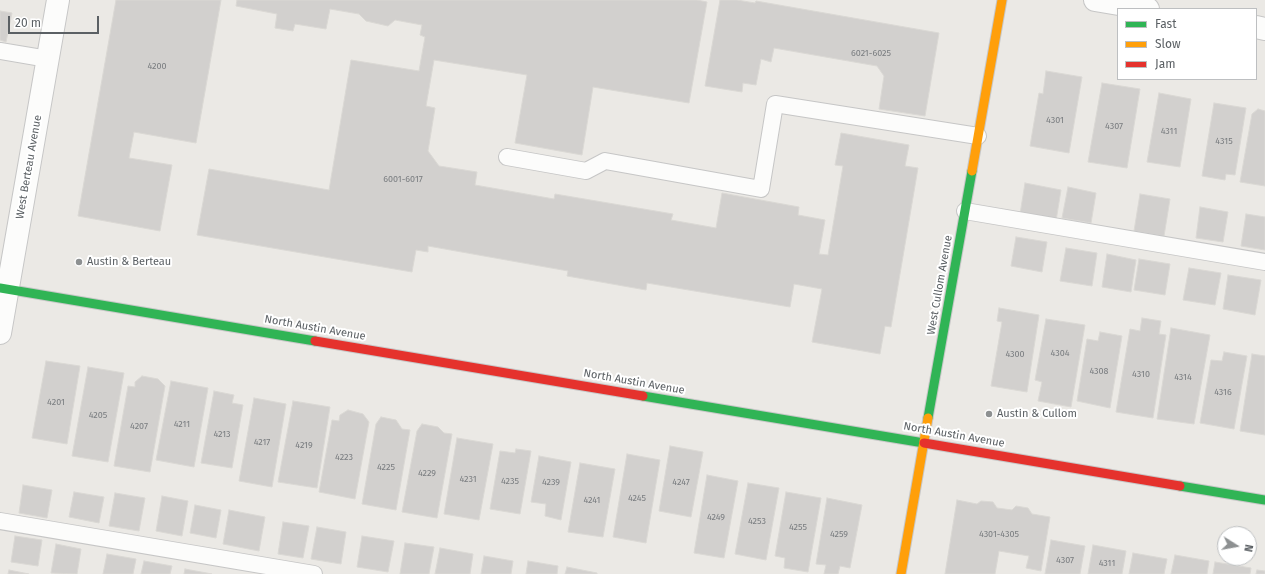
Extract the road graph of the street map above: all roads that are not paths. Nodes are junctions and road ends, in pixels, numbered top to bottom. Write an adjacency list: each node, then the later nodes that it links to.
1 (58, 0): 6 (street, West Berteau Avenue)
2 (1002, 0): 7 (street, West Cullom Avenue)
3 (1095, 0): 4 (street)
4 (1142, 8)
5 (0, 51): 6 (lane)
6 (48, 59): 11 (street, West Berteau Avenue)
7 (978, 136): 8 (lane); 9 (street, West Cullom Avenue)
8 (506, 157)
9 (965, 211): 10 (lane); 13 (street, West Cullom Avenue)
10 (1265, 262)
11 (4, 288): 12 (street, West Berteau Avenue); 13 (street, North Austin Avenue)
12 (0, 333)
13 (924, 442): 14 (street, North Austin Avenue); 17 (street, West Cullom Avenue)
14 (1265, 500)
15 (0, 521): 16 (lane)
16 (314, 574)
17 (901, 574)

